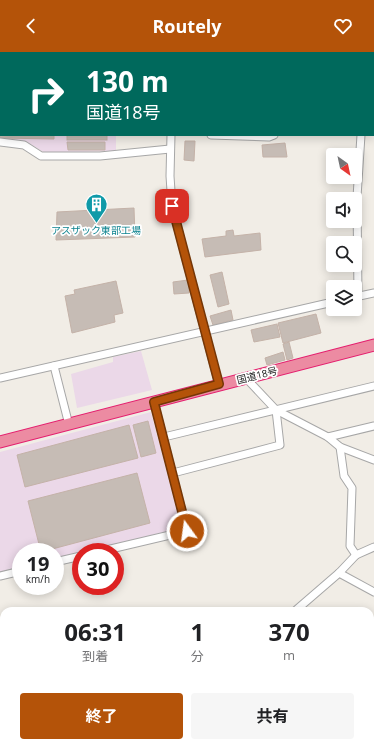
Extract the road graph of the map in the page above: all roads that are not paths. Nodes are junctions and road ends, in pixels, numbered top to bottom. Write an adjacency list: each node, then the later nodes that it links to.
1 (171, 136): 6 (street)
2 (240, 136): 3 (street)
3 (272, 136)
4 (361, 136): 7 (street)
5 (0, 142): 6 (street)
6 (170, 149): 11 (street)
7 (356, 280)
8 (374, 293): 9 (street)
9 (362, 296)
10 (326, 304): 11 (street)
11 (204, 333): 13 (street); 16 (street)
12 (374, 345): 15 (highway, 国道18号)
13 (54, 366): 14 (street); 20 (street)
14 (0, 378)
15 (246, 378): 16 (highway, 国道18号); 19 (street)
16 (219, 384): 18 (highway, 国道18号)
17 (374, 386): 19 (street)
18 (154, 402): 20 (highway, 国道18号); 22 (street)
19 (276, 410): 22 (street); 23 (street); 27 (street)
20 (69, 425): 24 (highway, 国道18号)
21 (374, 426): 23 (street)
22 (164, 437): 27 (street)
23 (328, 437): 25 (street)
24 (0, 442)
25 (340, 447): 26 (street); 30 (street)
26 (374, 460)
27 (172, 473): 28 (street)
28 (124, 546)
29 (374, 547): 30 (street)
30 (356, 555): 32 (street)
31 (12, 573): 33 (street)
32 (339, 573): 34 (street); 35 (street)
33 (0, 576)
34 (374, 592)
35 (300, 607)

